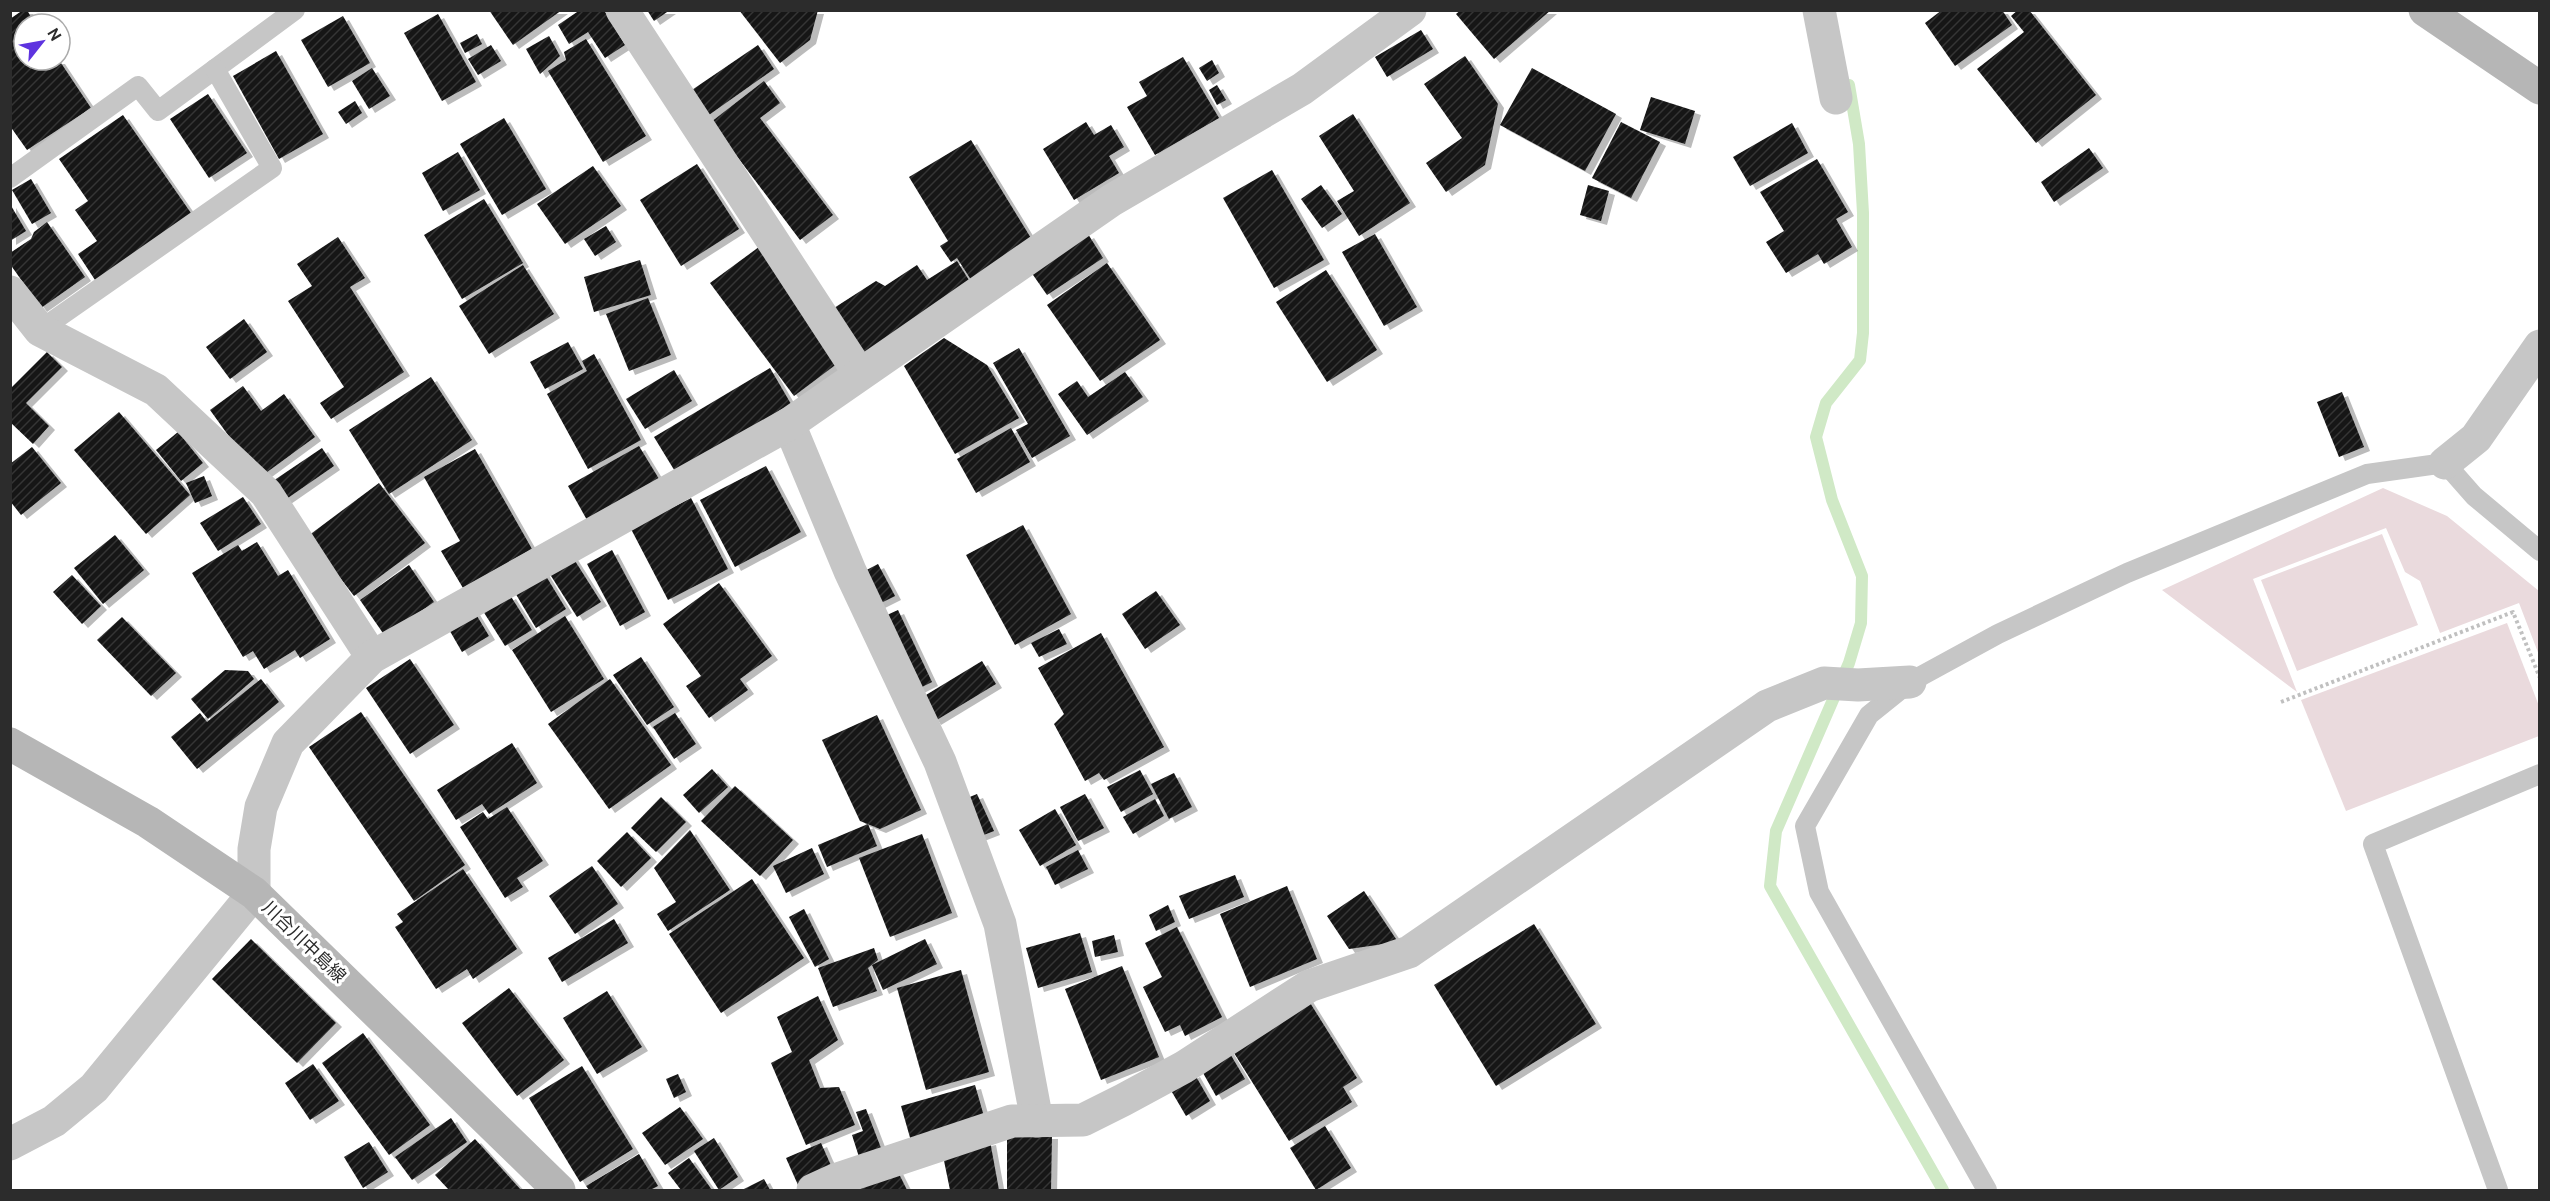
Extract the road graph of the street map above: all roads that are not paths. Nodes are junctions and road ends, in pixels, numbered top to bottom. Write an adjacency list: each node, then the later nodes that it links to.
1 (295, 10): 6 (lane)
2 (622, 10): 13 (street)
3 (1410, 10): 13 (street)
4 (1820, 10): 8 (street)
5 (2425, 10): 7 (main road)
6 (215, 69): 9 (lane); 11 (lane)
7 (2540, 88)
8 (1836, 98)
9 (10, 178)
10 (10, 292): 11 (street)
11 (40, 330): 17 (street)
12 (2540, 346): 15 (street)
13 (859, 373): 14 (street)
14 (789, 424): 17 (street); 22 (street)
15 (2445, 463): 16 (lane); 18 (lane)
16 (2540, 551)
17 (372, 657): 21 (street)
18 (1910, 682): 22 (street); 26 (lane)
19 (10, 744): 21 (main road, 川合川中島線)
20 (2540, 774): 27 (lane)
21 (254, 893): 23 (street); 24 (main road, 川合川中島線)
22 (1037, 1121): 25 (street)
23 (10, 1144)
24 (559, 1191)
25 (813, 1191)
26 (1987, 1191)
27 (2498, 1191)

